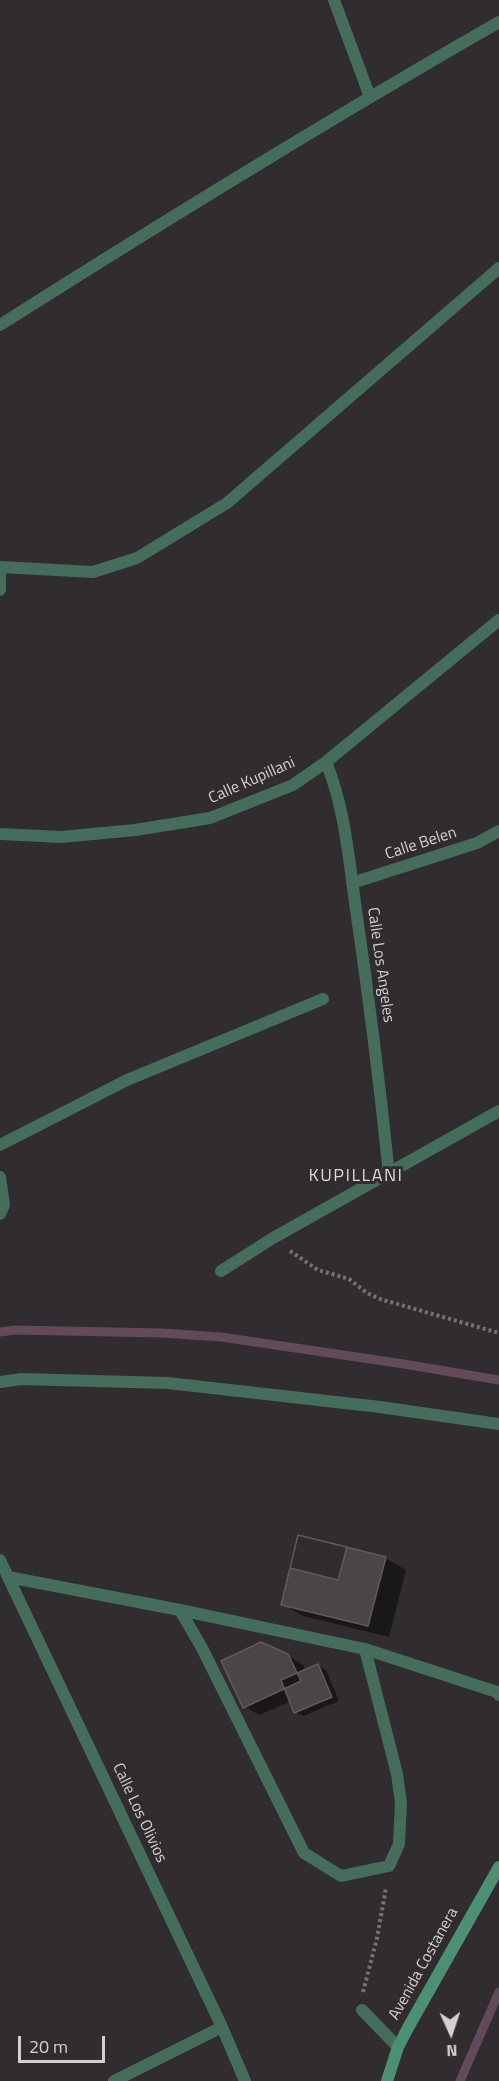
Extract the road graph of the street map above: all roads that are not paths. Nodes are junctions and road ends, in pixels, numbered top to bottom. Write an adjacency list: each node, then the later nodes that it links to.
1 (334, 0): 3 (street)
2 (499, 22): 3 (street)
3 (370, 96): 5 (street)
4 (499, 268): 6 (street)
5 (0, 326)
6 (0, 567): 7 (street)
7 (0, 590)
8 (499, 620): 9 (street, Calle Kupillani)
9 (326, 762): 11 (street, Calle Kupillani); 12 (street, Calle Los Angeles)
10 (499, 831): 12 (street, Calle Belen)
11 (0, 834)
12 (352, 883): 16 (street, Calle Los Angeles)
13 (323, 999): 15 (street)
14 (499, 1111): 16 (street)
15 (0, 1145)
16 (389, 1175): 19 (street)
17 (0, 1177): 18 (street)
18 (0, 1214)
19 (221, 1271)
20 (0, 1382): 21 (street)
21 (499, 1424)
22 (0, 1560): 23 (street, Calle Los Olivios)
23 (8, 1577): 24 (street); 29 (street, Calle Los Olivios)
24 (180, 1610): 25 (street); 25 (street)
25 (366, 1649): 26 (street)
26 (499, 1695)
27 (499, 1867): 30 (main road, Avenida Costanera)
28 (362, 2010): 30 (street)
29 (222, 2027): 31 (street); 32 (street, Calle Los Olivios)
30 (398, 2047): 33 (main road, Avenida Costanera)
31 (114, 2081)
32 (245, 2081)
33 (387, 2081)

